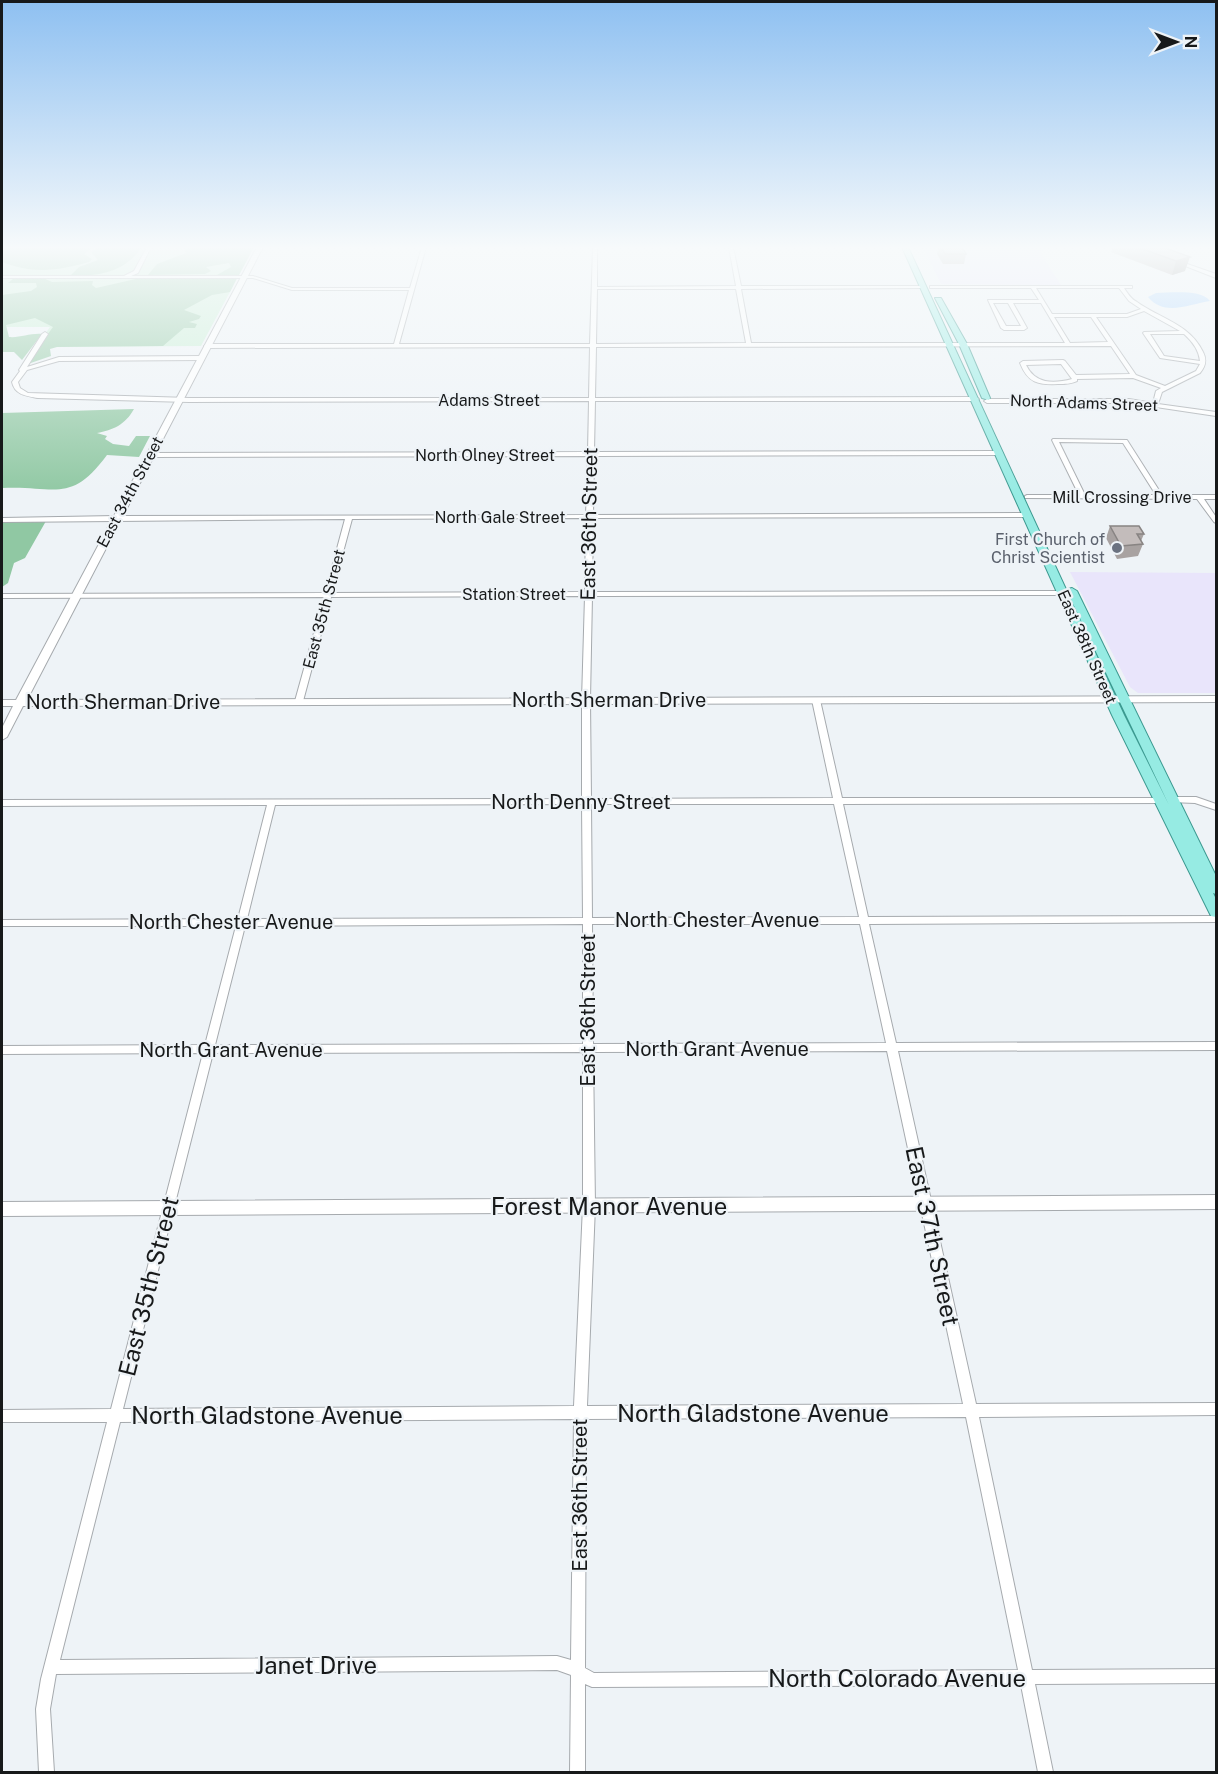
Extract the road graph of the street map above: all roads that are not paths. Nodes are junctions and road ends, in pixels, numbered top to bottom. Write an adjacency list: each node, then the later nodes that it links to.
1 (216, 330): 19 (main road, East 34th Street)
2 (400, 330): 17 (street)
3 (593, 330): 18 (street, East 36th Street)
4 (746, 330): 12 (street)
5 (945, 330): 13 (main road, East 38th Street)
6 (954, 330): 14 (main road, East 38th Street)
7 (1059, 330): 15 (street)
8 (1102, 330): 16 (street)
9 (1181, 330): 10 (street)
10 (1185, 332): 21 (street); 21 (street)
11 (45, 334): 22 (street)
12 (749, 344): 13 (street); 18 (street)
13 (950, 344): 14 (street); 28 (main road, East 38th Street)
14 (963, 344): 15 (street); 28 (main road, East 38th Street)
15 (1068, 344): 16 (street)
16 (1112, 344): 23 (street)
17 (396, 345): 18 (street); 19 (street)
18 (593, 345): 26 (street, East 36th Street)
19 (207, 346): 20 (main road, East 34th Street)
20 (200, 358): 22 (street); 27 (main road, East 34th Street)
21 (1203, 363): 25 (street)
22 (20, 374): 27 (street, Adams Street)
23 (1134, 376): 24 (street); 25 (street)
24 (1074, 377): 24 (street)
25 (1163, 387): 29 (street)
26 (591, 399): 27 (street, Adams Street); 28 (street, Adams Street); 32 (street, East 36th Street)
27 (178, 400): 33 (main road, East 34th Street)
28 (981, 400): 29 (street, North Adams Street); 31 (main road, East 38th Street); 34 (main road, East 38th Street)
29 (1156, 403): 30 (street, North Adams Street)
30 (1216, 414)
31 (1000, 453): 32 (street, North Olney Street); 39 (main road, East 38th Street)
32 (591, 454): 33 (street, North Olney Street); 41 (street, East 36th Street)
33 (149, 455): 42 (main road, East 34th Street)
34 (1027, 497): 35 (street, Mill Crossing Drive); 51 (main road, East 38th Street)
35 (1083, 497): 36 (street, Mill Crossing Drive); 36 (street)
36 (1160, 497): 37 (street, Mill Crossing Drive)
37 (1199, 497): 38 (street, Mill Crossing Drive); 44 (street)
38 (1216, 497)
39 (1027, 515): 41 (street, North Gale Street); 45 (main road, East 38th Street)
40 (349, 517): 41 (street, North Gale Street); 42 (street, North Gale Street); 47 (street, East 35th Street)
41 (589, 517): 46 (street, East 36th Street)
42 (116, 518): 43 (street, North Gale Street); 49 (main road, East 34th Street)
43 (2, 520)
44 (1216, 521)
45 (1063, 593): 46 (street, Station Street); 50 (main road, East 38th Street)
46 (588, 594): 47 (street, Station Street); 53 (street, East 36th Street)
47 (328, 595): 49 (street, Station Street); 55 (street, East 35th Street)
48 (2, 596): 49 (street, Station Street)
49 (76, 596): 57 (main road, East 34th Street)
50 (1111, 699): 51 (main road, North Sherman Drive); 54 (main road, North Sherman Drive); 59 (main road, East 38th Street)
51 (1125, 699): 52 (main road, North Sherman Drive); 59 (main road, East 38th Street)
52 (1216, 699)
53 (586, 700): 54 (main road, North Sherman Drive); 55 (main road, North Sherman Drive); 62 (street, East 36th Street)
54 (816, 700): 60 (street, East 37th Street)
55 (299, 701): 57 (main road, North Sherman Drive)
56 (2, 703): 57 (main road, North Sherman Drive)
57 (20, 703): 58 (main road, East 34th Street)
58 (2, 737)
59 (1168, 800): 60 (street, North Denny Street); 64 (street, North Denny Street); 65 (main road, East 38th Street); 66 (main road, East 38th Street)
60 (839, 801): 62 (street, North Denny Street); 68 (street, East 37th Street)
61 (272, 802): 62 (street, North Denny Street); 63 (street, North Denny Street); 69 (street, East 35th Street)
62 (586, 802): 70 (street, East 36th Street)
63 (2, 803)
64 (1216, 807)
65 (1216, 889)
66 (1216, 912)
67 (1216, 919): 68 (street, North Chester Avenue)
68 (865, 920): 70 (street, North Chester Avenue); 73 (street, East 37th Street)
69 (241, 921): 70 (street, North Chester Avenue); 71 (street, North Chester Avenue); 76 (street, East 35th Street)
70 (587, 921): 74 (street, East 36th Street)
71 (2, 923)
72 (1216, 1046): 73 (street, North Grant Avenue)
73 (893, 1048): 74 (street, North Grant Avenue); 78 (street, East 37th Street)
74 (589, 1049): 76 (street, North Grant Avenue); 79 (street, East 36th Street)
75 (2, 1050): 76 (street, North Grant Avenue)
76 (207, 1050): 80 (street, East 35th Street)
77 (1216, 1202): 78 (main road, Forest Manor Avenue)
78 (926, 1204): 79 (main road, Forest Manor Avenue); 83 (street, East 37th Street)
79 (589, 1206): 80 (main road, Forest Manor Avenue); 84 (street, East 36th Street)
80 (169, 1207): 81 (main road, Forest Manor Avenue); 86 (street, East 35th Street)
81 (2, 1209)
82 (1216, 1409): 83 (street, North Gladstone Avenue)
83 (971, 1412): 84 (street, North Gladstone Avenue); 90 (street, East 37th Street)
84 (580, 1414): 86 (street, North Gladstone Avenue); 88 (street, East 36th Street)
85 (2, 1416): 86 (street, North Gladstone Avenue)
86 (114, 1416): 87 (street, East 35th Street)
87 (51, 1667): 88 (street, Janet Drive); 91 (street, East 35th Street)
88 (579, 1674): 90 (street, North Colorado Avenue); 92 (street, East 36th Street)
89 (1216, 1676): 90 (street, North Colorado Avenue)
90 (1026, 1677): 93 (street, East 37th Street)
91 (46, 1773)
92 (577, 1773)
93 (1046, 1773)

